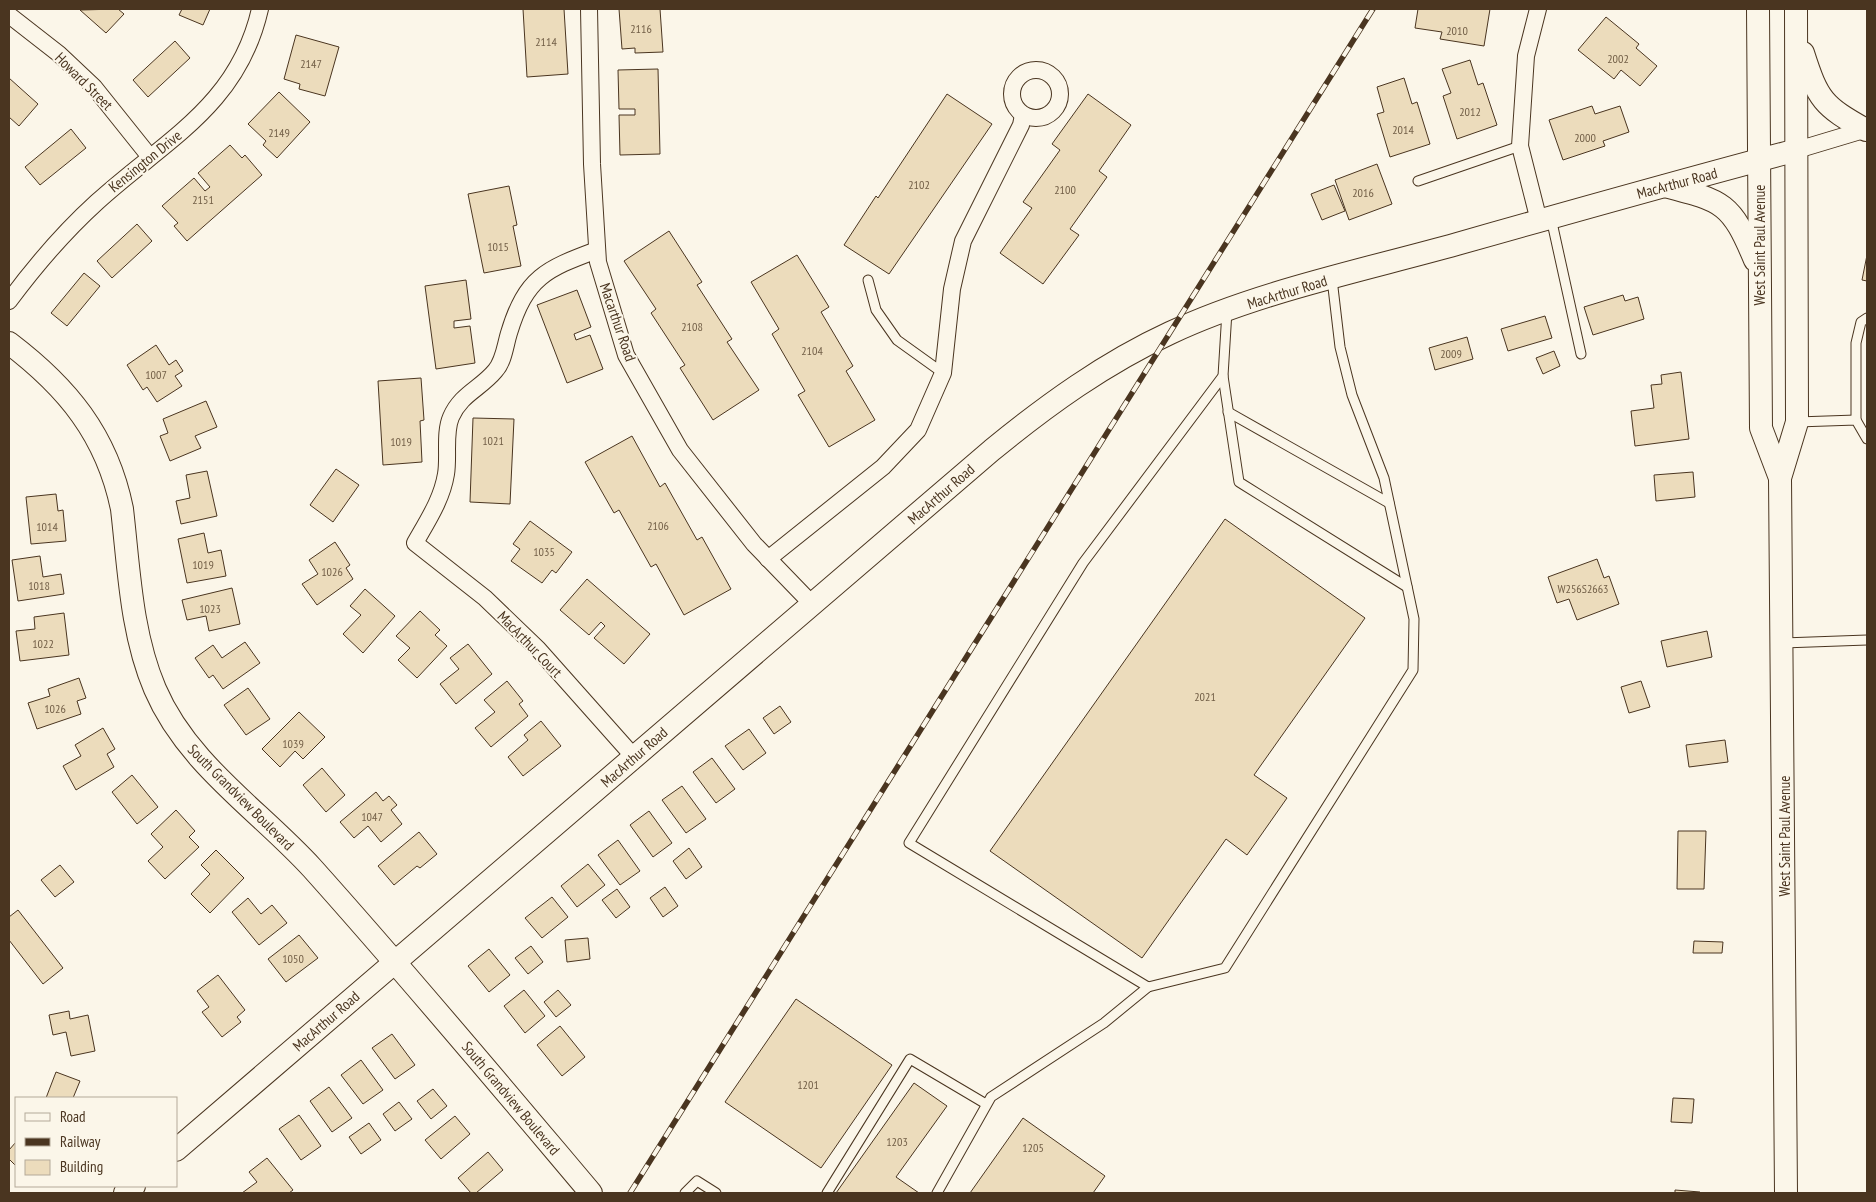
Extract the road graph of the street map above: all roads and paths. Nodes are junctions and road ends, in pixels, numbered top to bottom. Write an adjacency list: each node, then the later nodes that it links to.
1 (260, 9): 12 (street, Kensington Drive)
2 (589, 9): 17 (street, Macarthur Road)
3 (1538, 9): 10 (street)
4 (1758, 9): 13 (street, West Saint Paul Avenue)
5 (1796, 9): 7 (street, West Saint Paul Avenue)
6 (9, 14): 12 (street, Howard Street)
7 (1796, 34): 9 (street); 11 (street, West Saint Paul Avenue)
8 (1023, 115): 26 (street)
9 (1867, 130): 11 (street, MacArthur Road)
10 (1520, 146): 14 (lane); 16 (street)
11 (1797, 150): 13 (street, MacArthur Road); 30 (street, West Saint Paul Avenue)
12 (150, 157): 21 (street, Kensington Drive)
13 (1759, 160): 15 (street, MacArthur Road); 18 (street, West Saint Paul Avenue)
14 (1418, 181)
15 (1664, 186): 16 (street, MacArthur Road); 18 (street)
16 (1545, 219): 19 (street, MacArthur Road); 25 (lane)
17 (597, 250): 34 (street, Macarthur Road); 39 (street, MacArthur Court)
18 (1759, 269): 32 (street, West Saint Paul Avenue)
19 (1332, 279): 22 (street, MacArthur Road); 33 (lane)
20 (868, 280): 26 (lane)
21 (9, 301)
22 (1227, 310): 27 (lane); 36 (street, MacArthur Road)
23 (1867, 318): 29 (lane)
24 (9, 343): 40 (street, South Grandview Boulevard)
25 (1582, 354)
26 (943, 373): 34 (street)
27 (1223, 376): 28 (lane); 41 (lane)
28 (1228, 412): 33 (lane); 35 (lane)
29 (1856, 420): 30 (lane); 31 (lane)
30 (1796, 422): 32 (street, West Saint Paul Avenue)
31 (1867, 440)
32 (1780, 478): 38 (street, West Saint Paul Avenue)
33 (1390, 503): 35 (lane)
34 (768, 559): 36 (street, Macarthur Road)
35 (1407, 587): 41 (lane)
36 (812, 604): 39 (street, MacArthur Road)
37 (1867, 640): 38 (lane)
38 (1782, 643): 49 (street, West Saint Paul Avenue)
39 (634, 757): 40 (street, MacArthur Road)
40 (395, 963): 43 (street, MacArthur Road); 44 (street, South Grandview Boulevard)
41 (1148, 987): 42 (lane)
42 (986, 1104): 47 (lane); 48 (lane)
43 (178, 1148)
44 (591, 1193)
45 (685, 1193): 46 (lane)
46 (716, 1193)
47 (827, 1193)
48 (937, 1193)
49 (1786, 1193)

